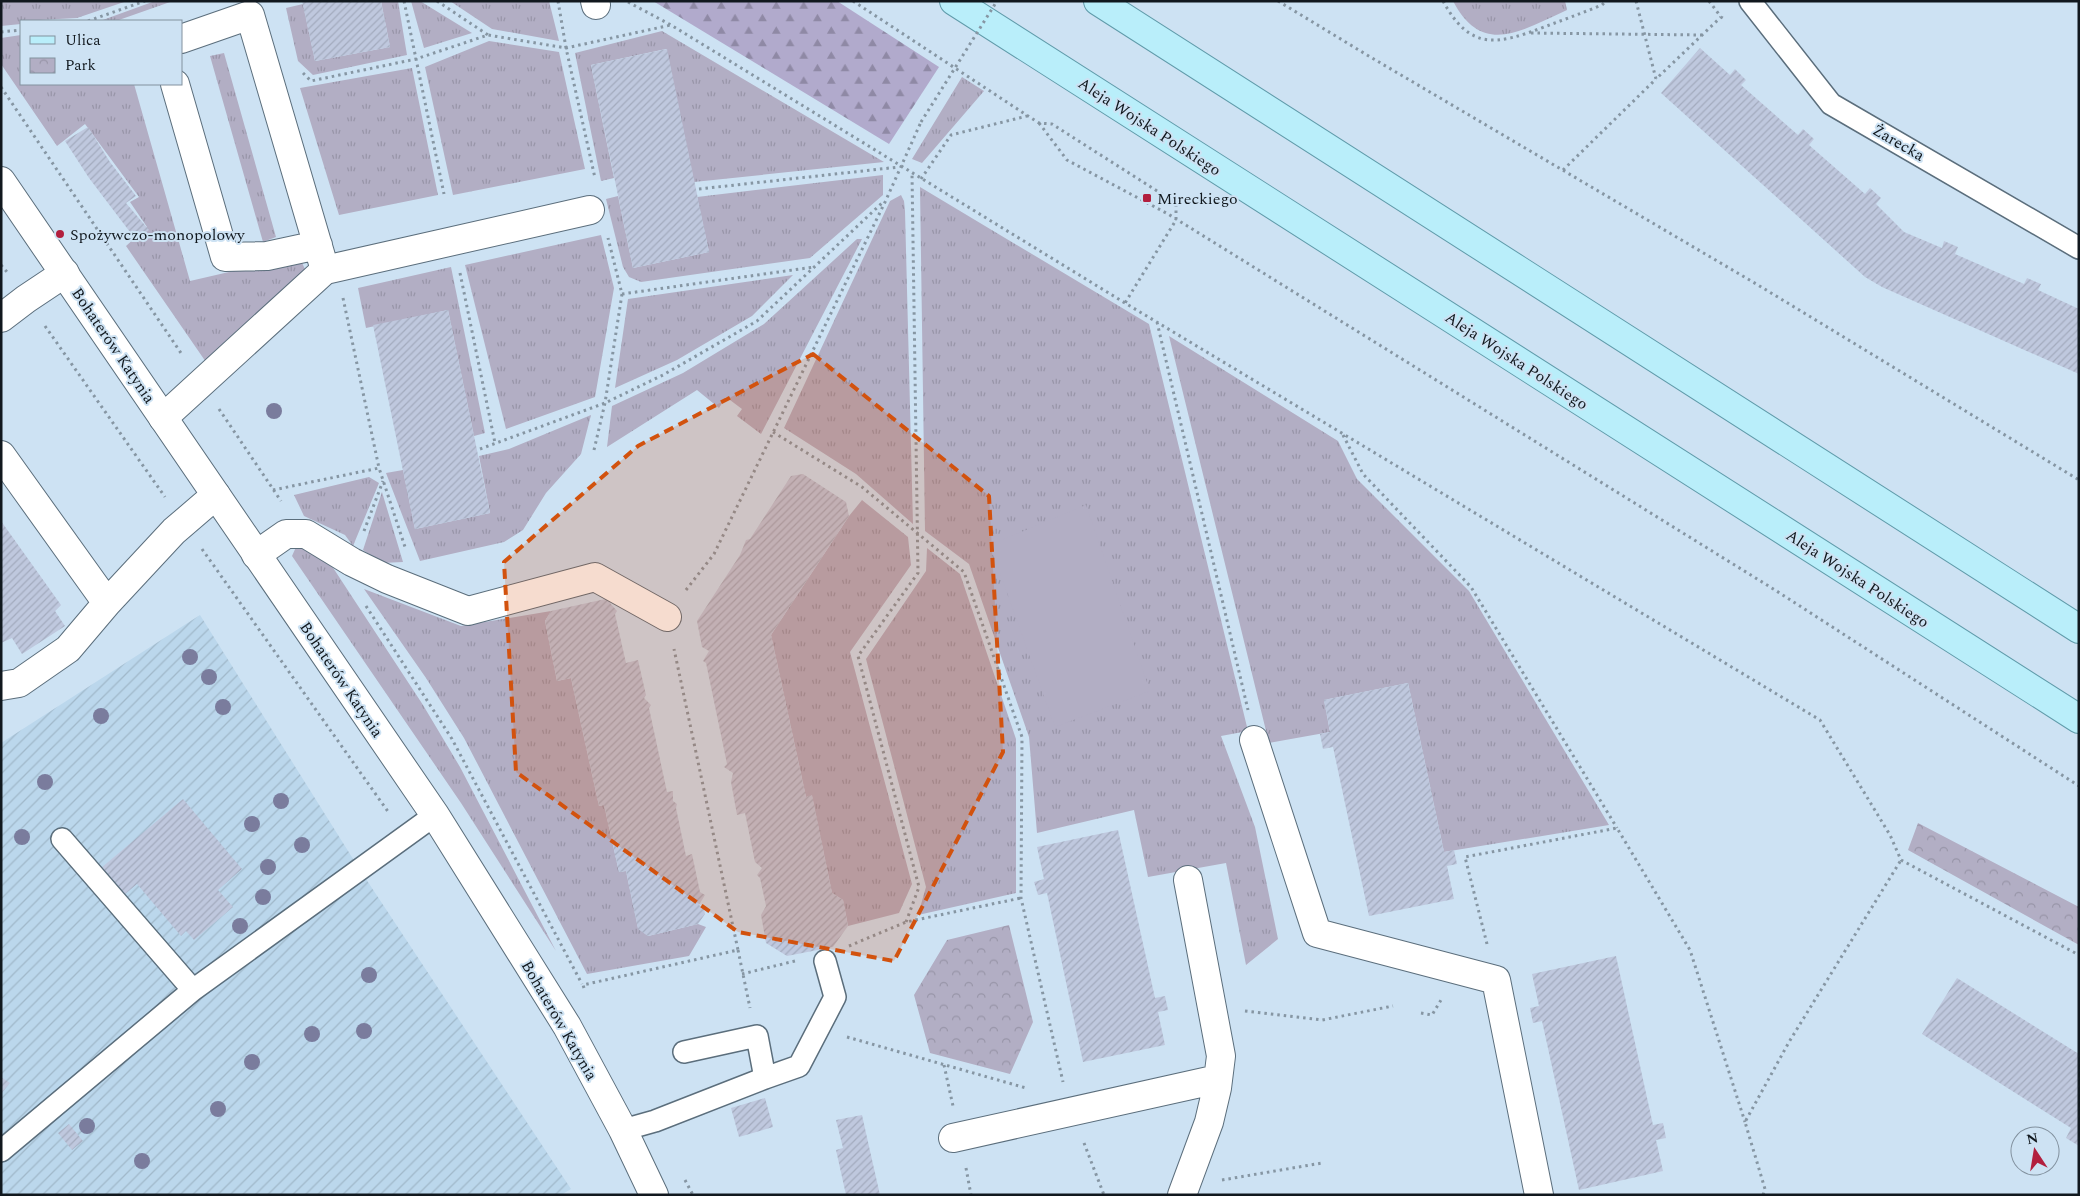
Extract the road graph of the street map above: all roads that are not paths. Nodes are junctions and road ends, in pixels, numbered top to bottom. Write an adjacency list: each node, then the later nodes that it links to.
1 (954, 1): 20 (main road, Aleja Wojska Polskiego)
2 (1098, 1): 18 (main road)
3 (1750, 1): 8 (lane, Żarecka)
4 (182, 39): 9 (street)
5 (176, 85): 9 (street)
6 (1, 181): 10 (street, Bohaterów Katynia)
7 (590, 210): 9 (street)
8 (2079, 248)
9 (327, 260): 12 (street)
10 (66, 274): 11 (street); 12 (street, Bohaterów Katynia)
11 (1, 318)
12 (164, 418): 14 (street, Bohaterów Katynia)
13 (1, 455): 16 (street)
14 (216, 495): 15 (street, Bohaterów Katynia); 16 (street)
15 (256, 555): 17 (street); 22 (street, Bohaterów Katynia)
16 (107, 603): 19 (street)
17 (666, 617)
18 (2079, 629)
19 (1, 686)
20 (2079, 719)
21 (1254, 740): 35 (street)
22 (435, 815): 26 (lane); 31 (street, Bohaterów Katynia)
23 (62, 839): 26 (lane)
24 (1188, 880): 29 (street)
25 (825, 961): 28 (lane)
26 (194, 990): 32 (lane)
27 (684, 1052): 28 (lane)
28 (765, 1078): 31 (lane)
29 (1218, 1079): 30 (street); 33 (street)
30 (953, 1125)
31 (623, 1130): 34 (street, Bohaterów Katynia)
32 (1, 1151)
33 (1183, 1191)
34 (654, 1195)
35 (1539, 1195)

